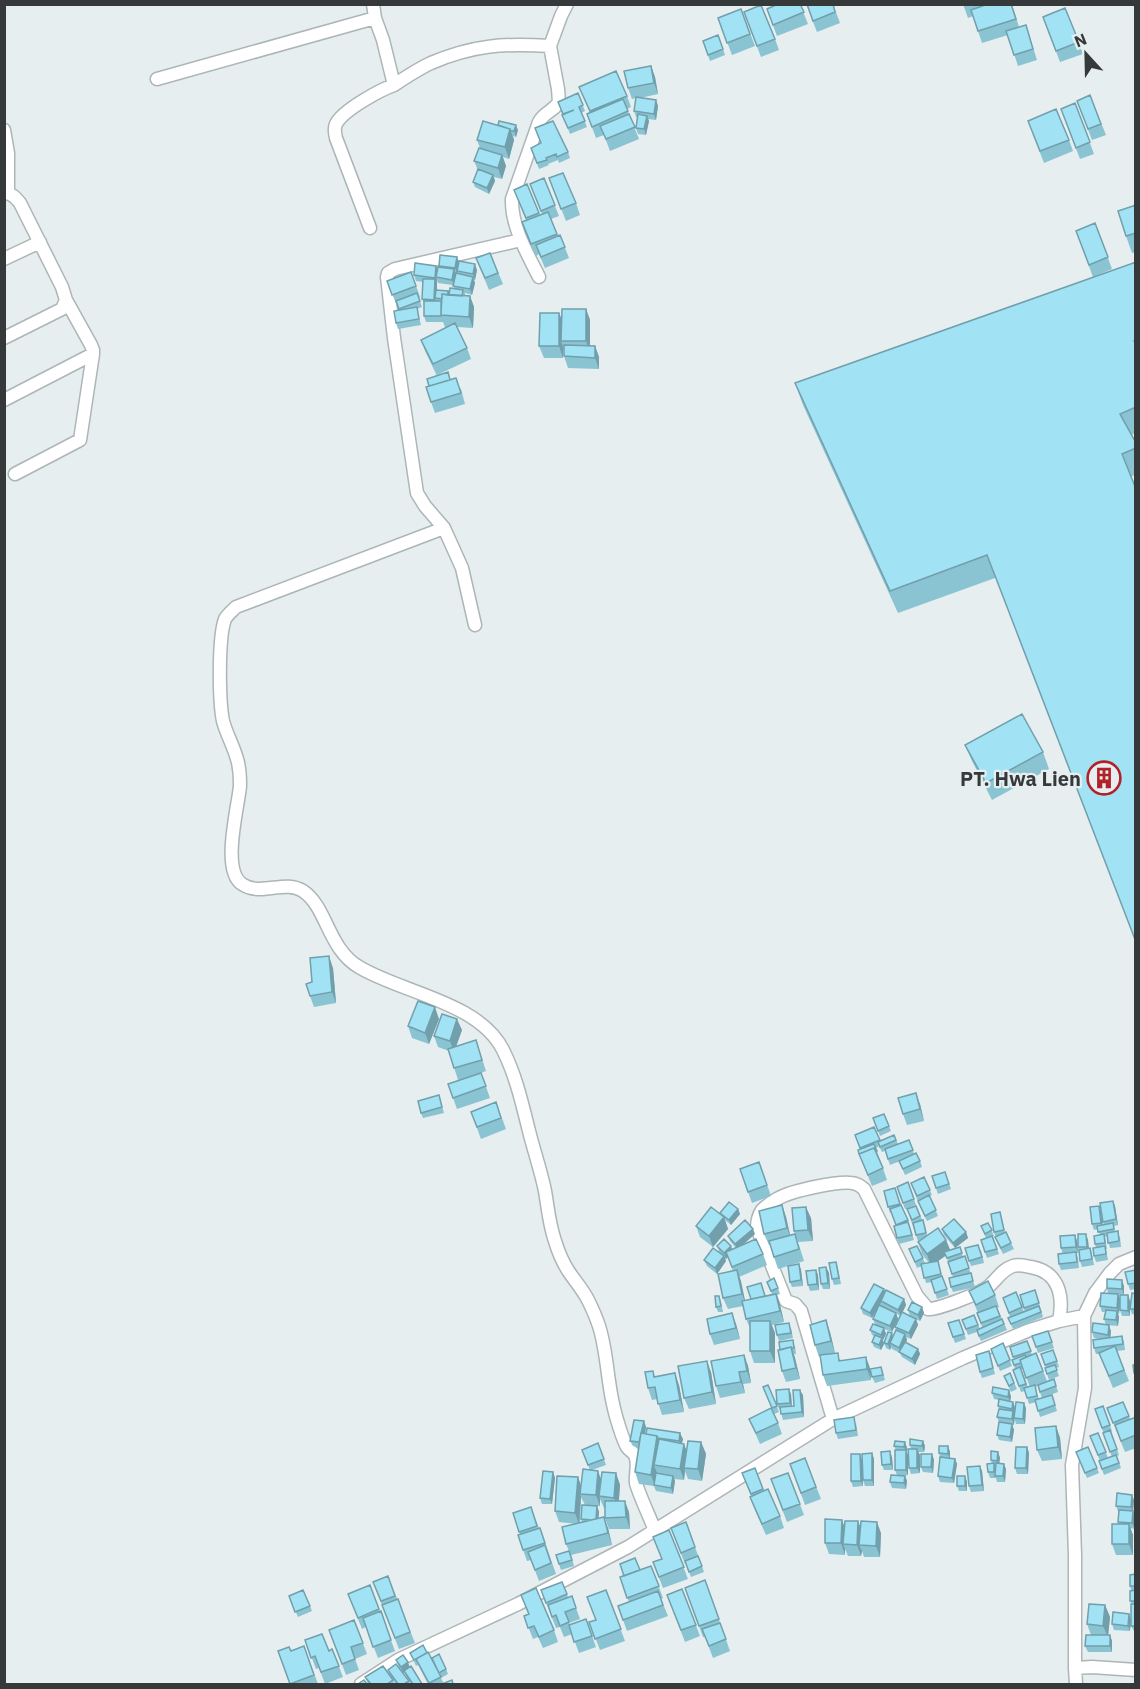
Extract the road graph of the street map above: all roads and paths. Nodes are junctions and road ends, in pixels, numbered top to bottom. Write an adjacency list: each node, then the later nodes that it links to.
1 (373, 4): 3 (street)
2 (567, 4): 4 (street)
3 (375, 18): 5 (street); 6 (street)
4 (550, 46): 6 (street); 10 (street)
5 (157, 79)
6 (394, 84): 9 (street)
7 (4, 130): 8 (street)
8 (6, 193): 11 (street)
9 (370, 228)
10 (520, 240): 13 (street); 19 (street)
11 (39, 242): 12 (street); 14 (street)
12 (4, 259)
13 (539, 277)
14 (66, 300): 15 (street); 16 (street)
15 (4, 338)
16 (93, 354): 17 (street); 18 (street)
17 (4, 400)
18 (15, 474)
19 (444, 528): 20 (street); 25 (street)
20 (475, 625)
21 (1136, 1257): 22 (street)
22 (1084, 1316): 23 (street); 26 (street)
23 (1059, 1321): 24 (street); 24 (street)
24 (833, 1419): 25 (street)
25 (655, 1531): 28 (street)
26 (1075, 1668): 27 (street); 29 (street)
27 (1136, 1670)
28 (361, 1684)
29 (1076, 1684)

